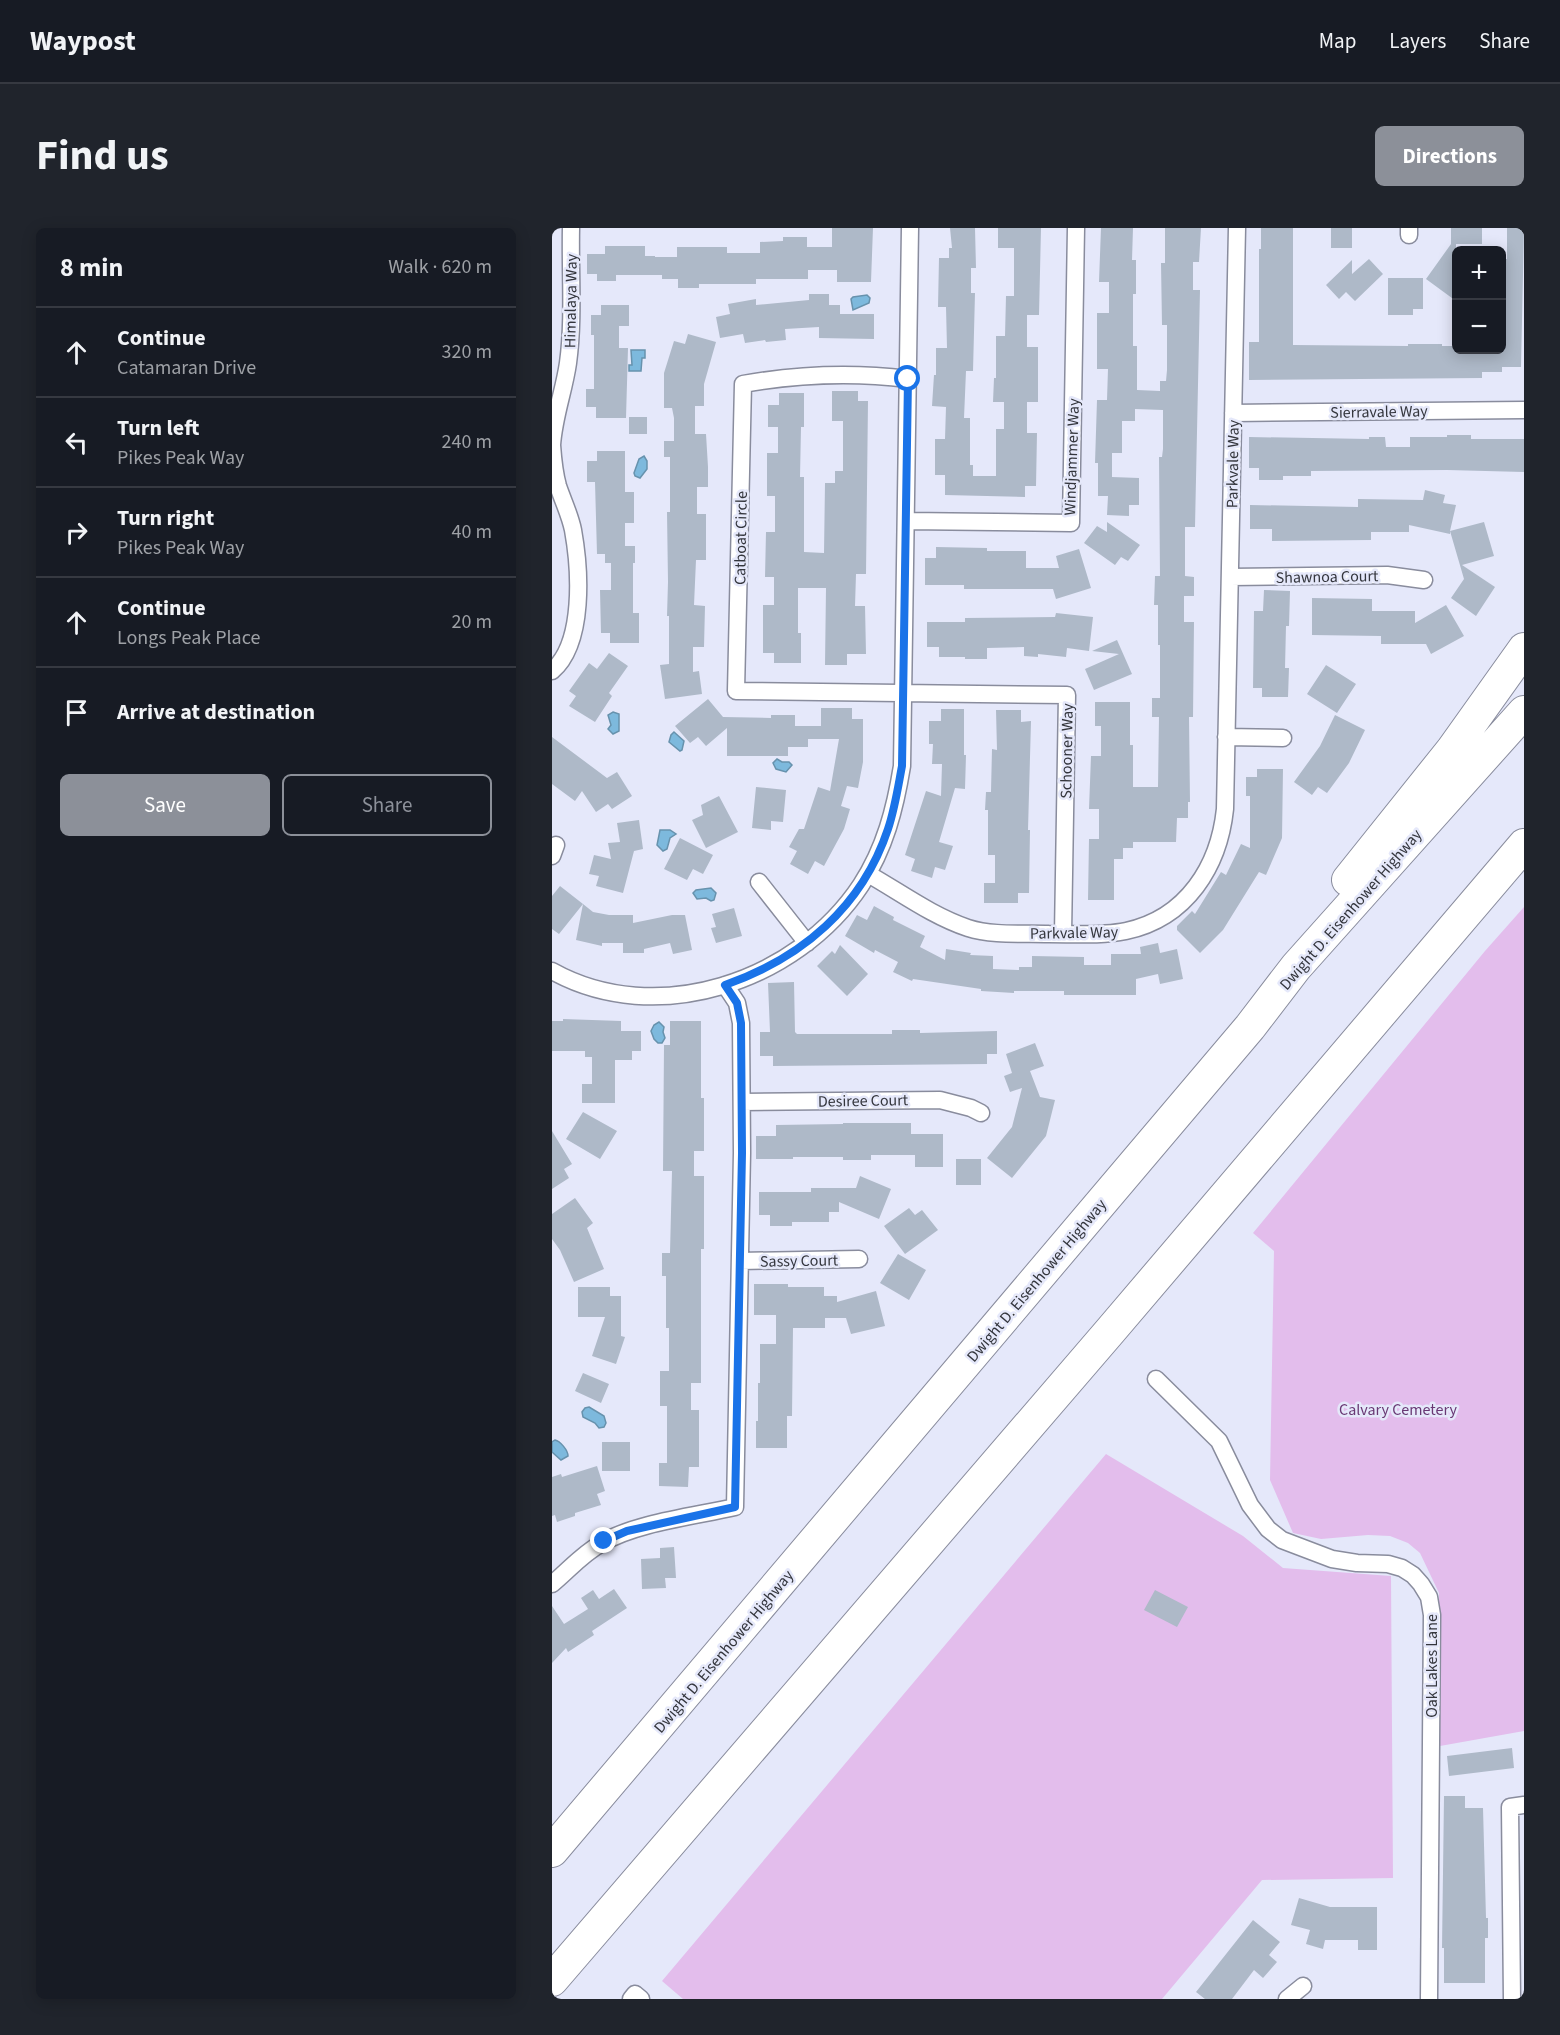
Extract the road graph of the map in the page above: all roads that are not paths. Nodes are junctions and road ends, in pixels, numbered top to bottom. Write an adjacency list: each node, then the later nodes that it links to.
1 (571, 228): 8 (street, Himalaya Way)
2 (910, 228): 5 (street)
3 (1076, 228): 9 (street, Windjammer Way)
4 (1237, 228): 7 (street, Parkvale Way)
5 (908, 379): 9 (street); 14 (street, Catboat Circle)
6 (1524, 410): 7 (street, Sierravale Way)
7 (1233, 412): 10 (street, Parkvale Way)
8 (552, 445): 13 (street, Himalaya Way)
9 (906, 521): 14 (street)
10 (1230, 577): 11 (street, Shawnoa Court); 16 (street, Parkvale Way)
11 (1424, 580)
12 (1524, 649): 23 (highway)
13 (552, 671)
14 (903, 693): 19 (street); 21 (street, Schooner Way)
15 (1524, 712): 23 (highway, Dwight D. Eisenhower Highway)
16 (1226, 737): 17 (street); 21 (street, Parkvale Way)
17 (1283, 738)
18 (1524, 844): 35 (highway)
19 (868, 874): 21 (street, Parkvale Way); 22 (street)
20 (759, 882): 22 (street)
21 (1063, 934)
22 (807, 943): 25 (street)
23 (1296, 967): 33 (highway, Dwight D. Eisenhower Highway)
24 (552, 971): 25 (street)
25 (725, 985): 26 (street)
26 (742, 1102): 27 (street, Desiree Court); 29 (street)
27 (981, 1113)
28 (859, 1259): 29 (street, Sassy Court)
29 (740, 1261): 31 (street)
30 (1156, 1379): 38 (street, Oak Lakes Lane)
31 (552, 1584)
32 (1524, 1805): 34 (street)
33 (552, 1851)
34 (1517, 1932): 39 (street)
35 (552, 1980)
36 (1304, 1986): 37 (street)
37 (1287, 1999)
38 (1429, 1999)
39 (1512, 1999)

